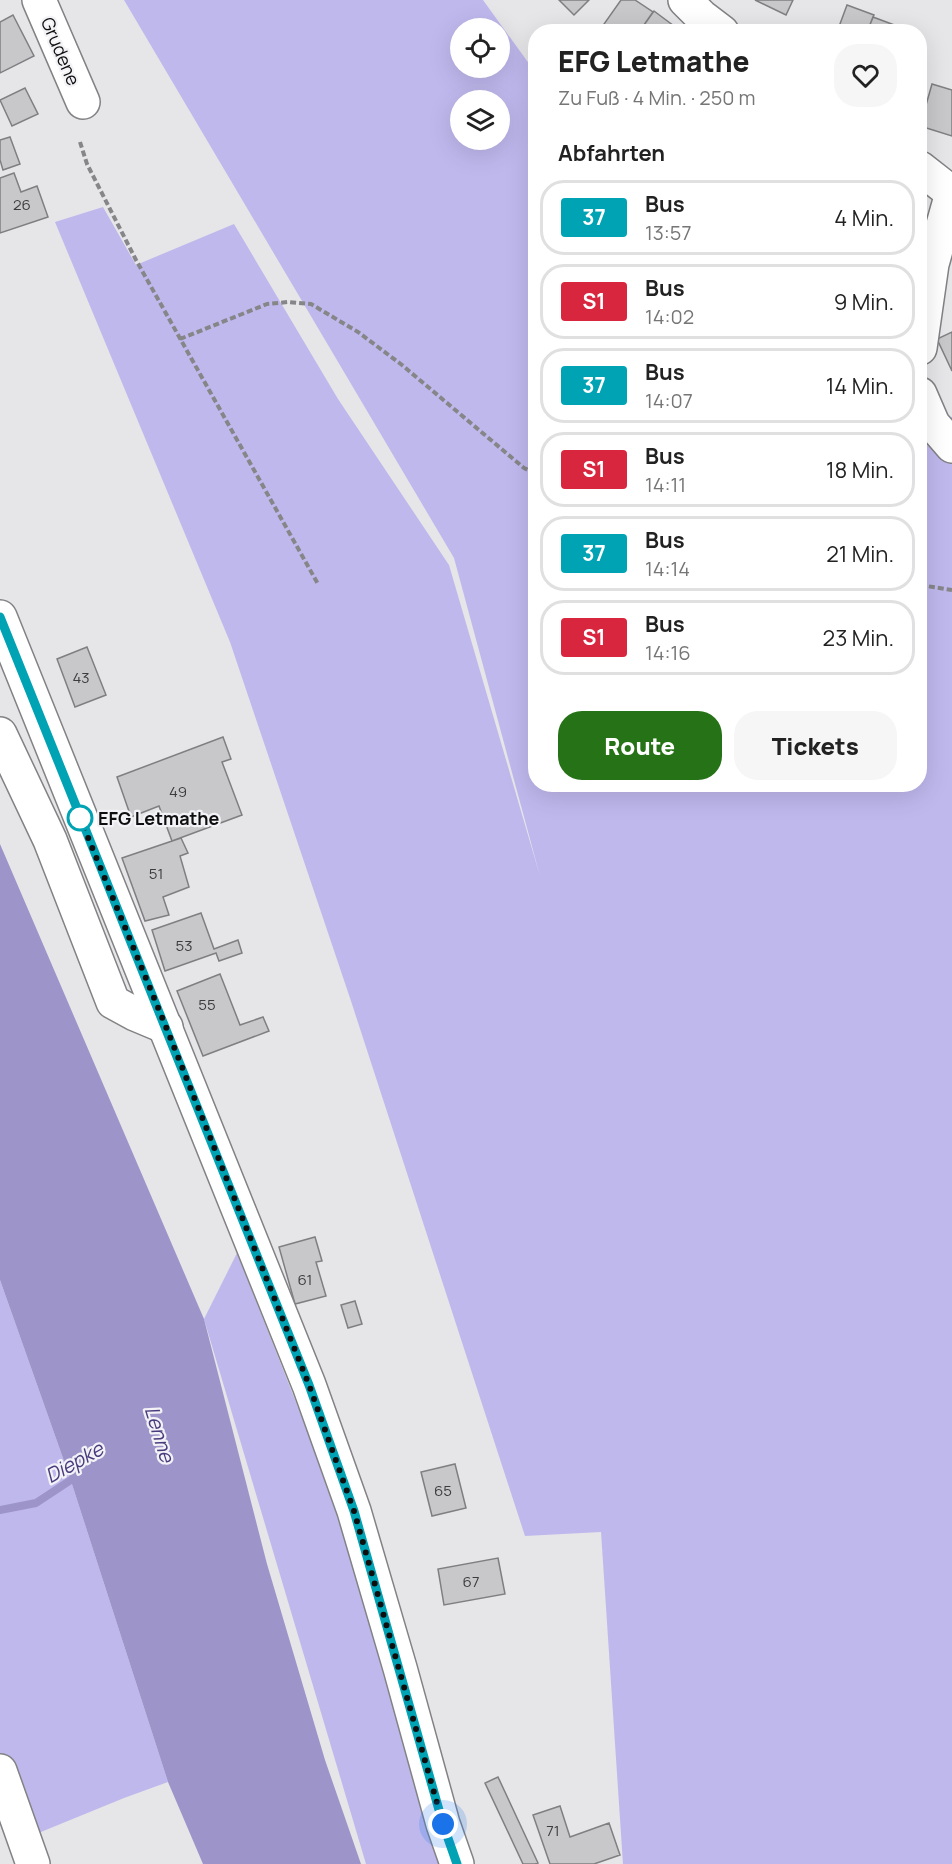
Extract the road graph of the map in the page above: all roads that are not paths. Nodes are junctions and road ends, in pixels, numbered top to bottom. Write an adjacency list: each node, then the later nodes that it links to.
1 (39, 0): 4 (main road, Grudene)
2 (685, 0): 3 (main road)
3 (712, 24)
4 (83, 102)
5 (927, 173): 6 (main road)
6 (927, 299)
7 (927, 413): 8 (main road)
8 (952, 446)
9 (0, 617): 11 (main road)
10 (0, 734): 11 (main road)
11 (166, 1027): 14 (main road)
12 (0, 1771): 13 (main road)
13 (33, 1864)
14 (457, 1864)

